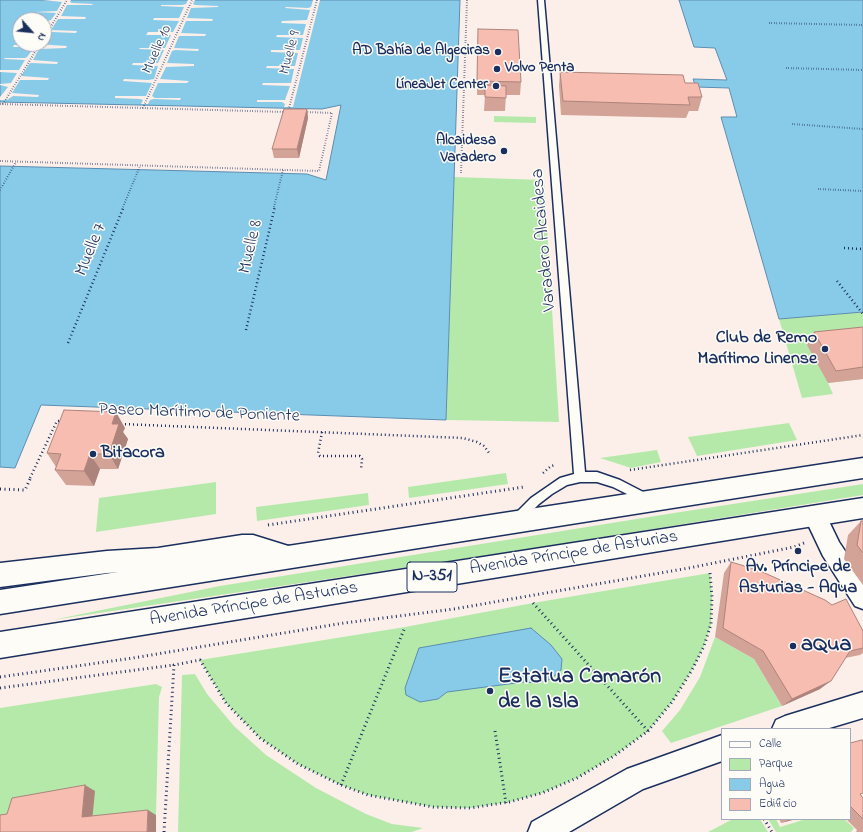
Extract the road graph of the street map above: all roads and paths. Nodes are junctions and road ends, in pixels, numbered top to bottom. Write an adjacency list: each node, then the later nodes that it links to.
1 (67, 0): 7 (path)
2 (192, 0): 13 (path, Muelle 10)
3 (317, 0): 14 (path, Muelle 9)
4 (467, 0): 23 (path)
5 (541, 0): 38 (lane, Varadero Alcaidesa)
6 (769, 23): 8 (path)
7 (52, 25)
8 (863, 25)
9 (35, 52): 12 (path)
10 (786, 68): 11 (path)
11 (863, 70)
12 (1, 104): 13 (path)
13 (143, 108): 14 (path)
14 (288, 112): 15 (path)
15 (295, 112)
16 (302, 112): 22 (path)
17 (792, 124): 18 (path)
18 (863, 129)
19 (0, 161): 20 (path)
20 (16, 162): 21 (path); 25 (path)
21 (140, 166): 22 (path); 32 (path, Muelle 7)
22 (283, 170): 31 (path, Muelle 8)
23 (461, 173)
24 (818, 189): 26 (path)
25 (0, 190)
26 (863, 191)
27 (844, 248): 28 (path)
28 (863, 249)
29 (837, 281): 30 (path)
30 (863, 314)
31 (246, 330)
32 (68, 344)
33 (65, 421): 45 (path)
34 (119, 424): 35 (path, Paseo Marítimo de Poniente)
35 (322, 432): 37 (path, Paseo Marítimo de Poniente); 40 (path, Paseo Marítimo de Poniente)
36 (863, 435): 41 (path)
37 (489, 453)
38 (579, 461): 42 (path); 43 (lane, Varadero Alcaidesa)
39 (863, 468): 46 (main road, N-351)
40 (361, 469)
41 (625, 470)
42 (541, 476)
43 (580, 477): 46 (lane); 48 (lane)
44 (531, 485): 50 (path)
45 (0, 489)
46 (650, 500): 48 (main road, N-351)
47 (863, 508): 49 (main road, Avenida Príncipe de Asturias / N-351)
48 (515, 521): 51 (main road, N-351)
49 (820, 526): 54 (street); 58 (main road, Avenida Príncipe de Asturias / N-351); 60 (path)
50 (260, 527)
51 (289, 556): 53 (main road); 55 (main road, N-351)
52 (710, 573): 65 (path)
53 (0, 575)
54 (863, 598)
55 (0, 602)
56 (533, 603): 65 (path)
57 (405, 627): 67 (path)
58 (0, 645)
59 (174, 665): 61 (path); 67 (path); 70 (path)
60 (0, 678)
61 (0, 688)
62 (863, 705): 63 (street)
63 (788, 728)
64 (495, 731): 68 (path)
65 (648, 731): 68 (path)
66 (721, 748): 71 (street)
67 (341, 785): 68 (path)
68 (506, 803)
69 (765, 820): 72 (path)
70 (164, 832)
71 (542, 832)
72 (772, 832)

